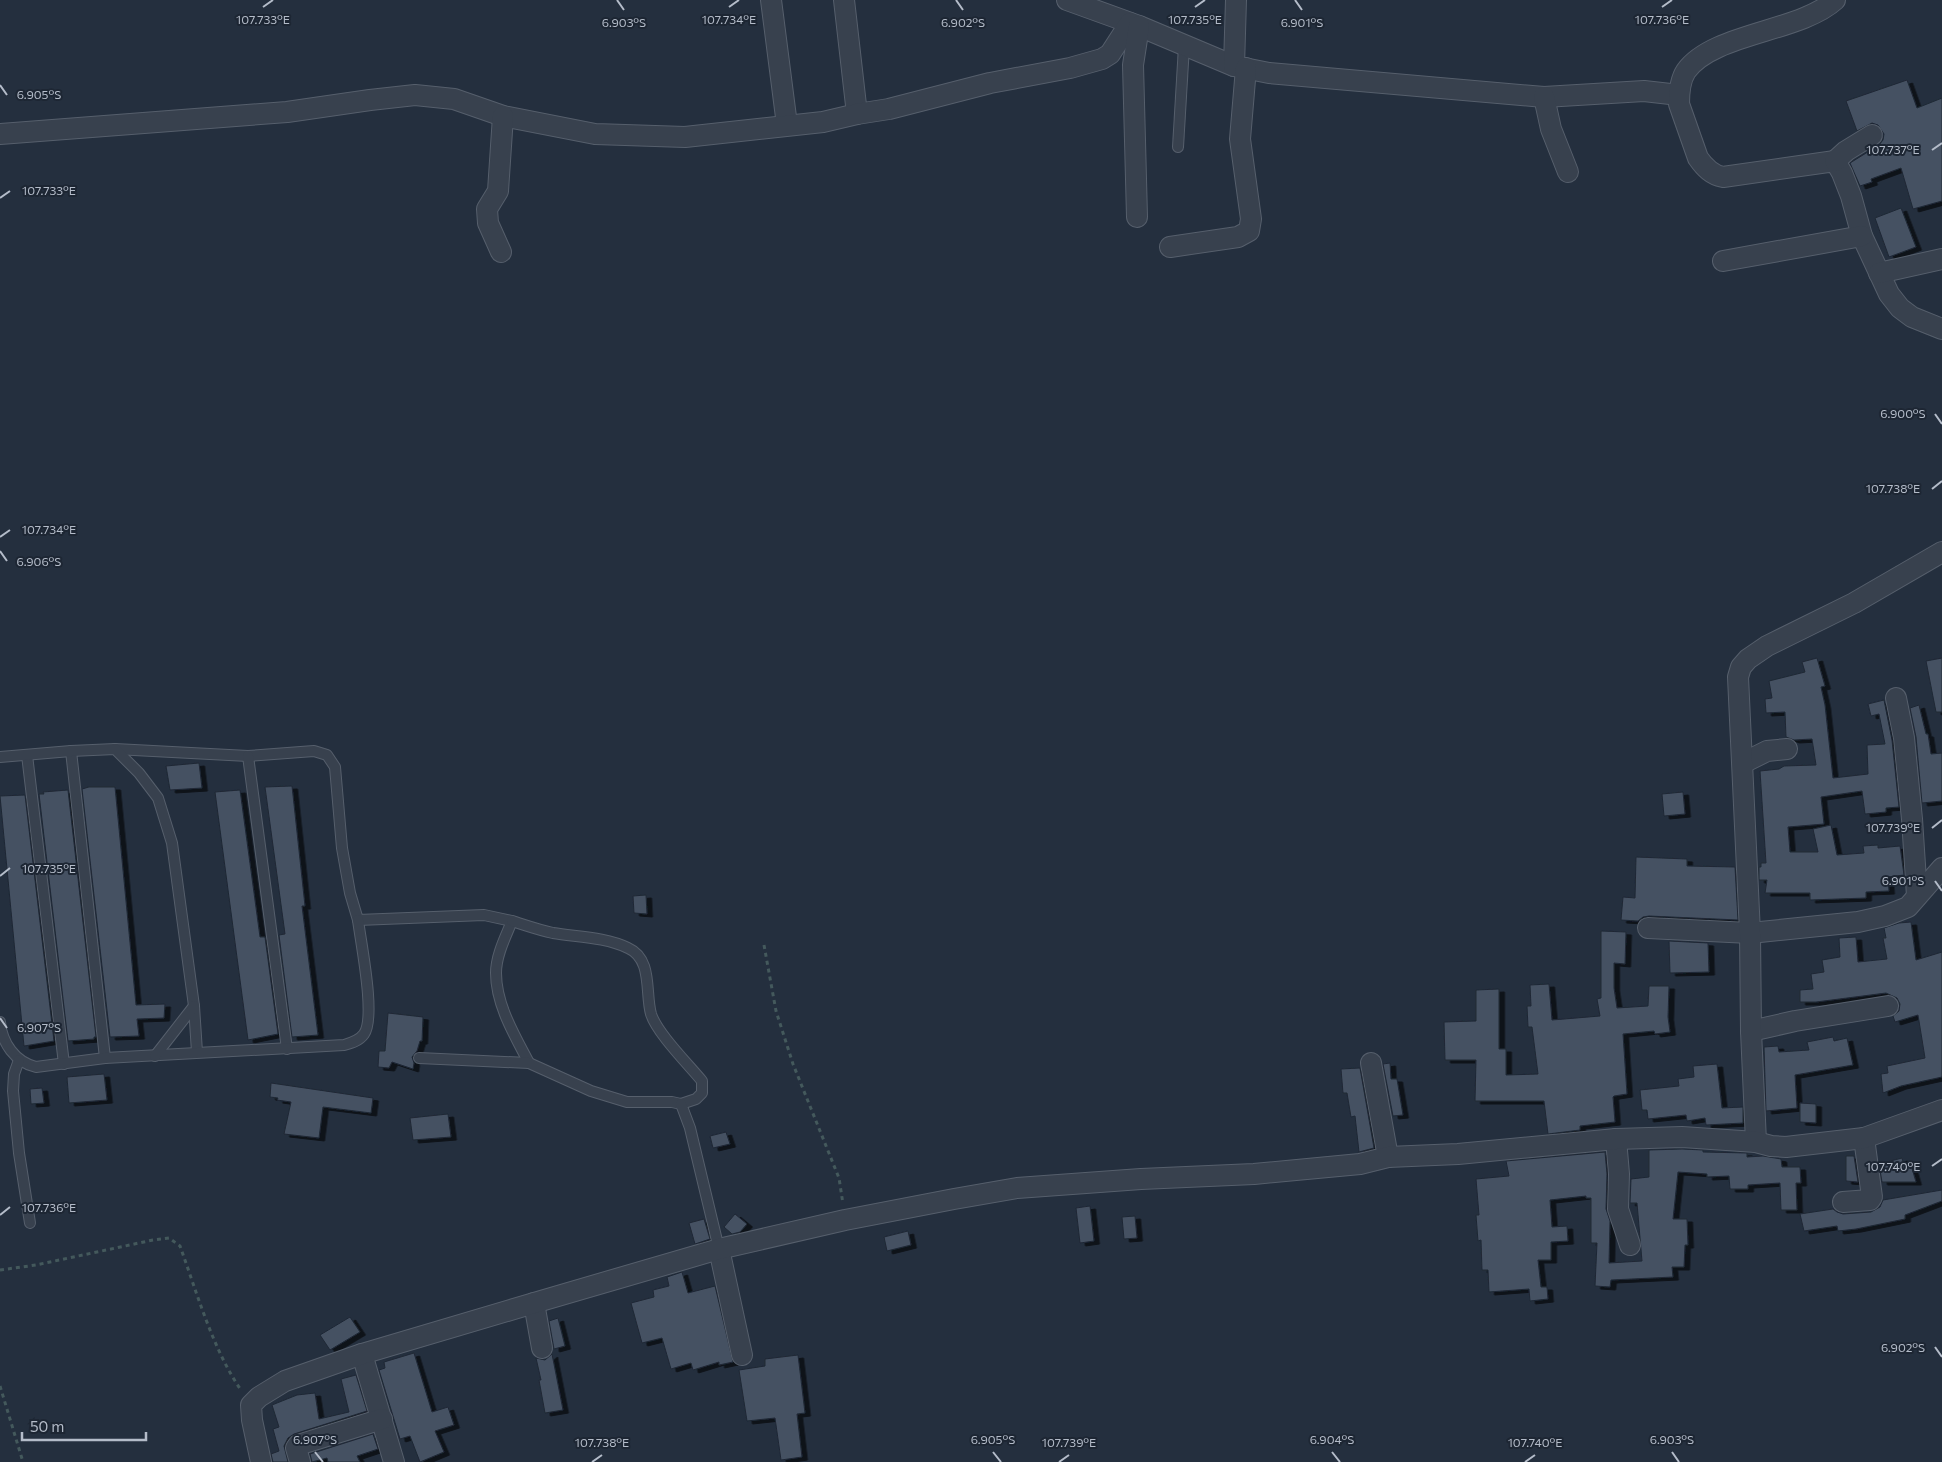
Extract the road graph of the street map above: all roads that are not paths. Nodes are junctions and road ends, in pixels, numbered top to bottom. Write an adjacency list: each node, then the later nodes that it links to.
1 (771, 0): 13 (street)
2 (844, 0): 11 (street)
3 (1067, 0): 6 (street)
4 (1236, 0): 8 (street)
5 (1835, 0): 9 (street)
6 (1134, 25): 7 (street); 11 (street); 19 (street)
7 (1184, 46): 8 (street); 16 (lane)
8 (1240, 67): 10 (street); 21 (street)
9 (1679, 95): 10 (street); 17 (street)
10 (1544, 96): 18 (street)
11 (856, 114): 13 (street)
12 (503, 116): 13 (street); 14 (street); 22 (street)
13 (787, 125)
14 (0, 134)
15 (1872, 134): 17 (street)
16 (1178, 147)
17 (1835, 162): 20 (street)
18 (1568, 172)
19 (1137, 217)
20 (1862, 236): 24 (street); 25 (street)
21 (1170, 247)
22 (501, 252)
23 (1942, 259): 25 (street)
24 (1723, 261)
25 (1879, 273): 26 (street)
26 (1942, 329)
27 (1942, 552): 35 (street)
28 (1896, 698): 37 (street)
29 (115, 749): 31 (lane); 33 (lane); 42 (lane)
30 (1787, 749): 35 (street)
31 (71, 751): 32 (lane); 49 (lane)
32 (26, 755): 34 (lane); 54 (lane)
33 (248, 756): 38 (lane); 46 (lane)
34 (0, 757)
35 (1743, 763): 41 (street)
36 (1942, 868): 37 (street)
37 (1917, 896): 41 (street)
38 (358, 920): 39 (lane); 46 (lane)
39 (512, 921): 52 (lane); 55 (lane)
40 (1648, 928): 41 (street)
41 (1750, 933): 45 (street)
42 (194, 1006): 47 (lane); 48 (lane)
43 (1888, 1006): 45 (street)
44 (0, 1022): 51 (lane)
45 (1751, 1031): 59 (street)
46 (287, 1049): 47 (lane)
47 (197, 1052): 48 (lane)
48 (155, 1056): 49 (lane)
49 (105, 1058): 54 (lane)
50 (419, 1058): 52 (lane)
51 (19, 1060): 54 (lane); 62 (lane)
52 (529, 1063): 55 (lane)
53 (1371, 1063): 60 (street)
54 (64, 1064)
55 (681, 1104): 64 (lane)
56 (1942, 1110): 57 (street)
57 (1864, 1138): 59 (street); 61 (street)
58 (1616, 1140): 59 (street); 60 (street); 63 (street)
59 (1756, 1142)
60 (1388, 1157): 64 (street)
61 (1843, 1202)
62 (30, 1224)
63 (1630, 1245)
64 (718, 1249): 65 (street); 68 (street)
65 (534, 1303): 66 (street); 67 (street)
66 (542, 1348)
67 (362, 1354): 69 (street); 70 (street)
68 (742, 1355)
69 (382, 1419): 71 (street); 72 (street)
70 (261, 1462)
71 (300, 1462)
72 (394, 1462)

